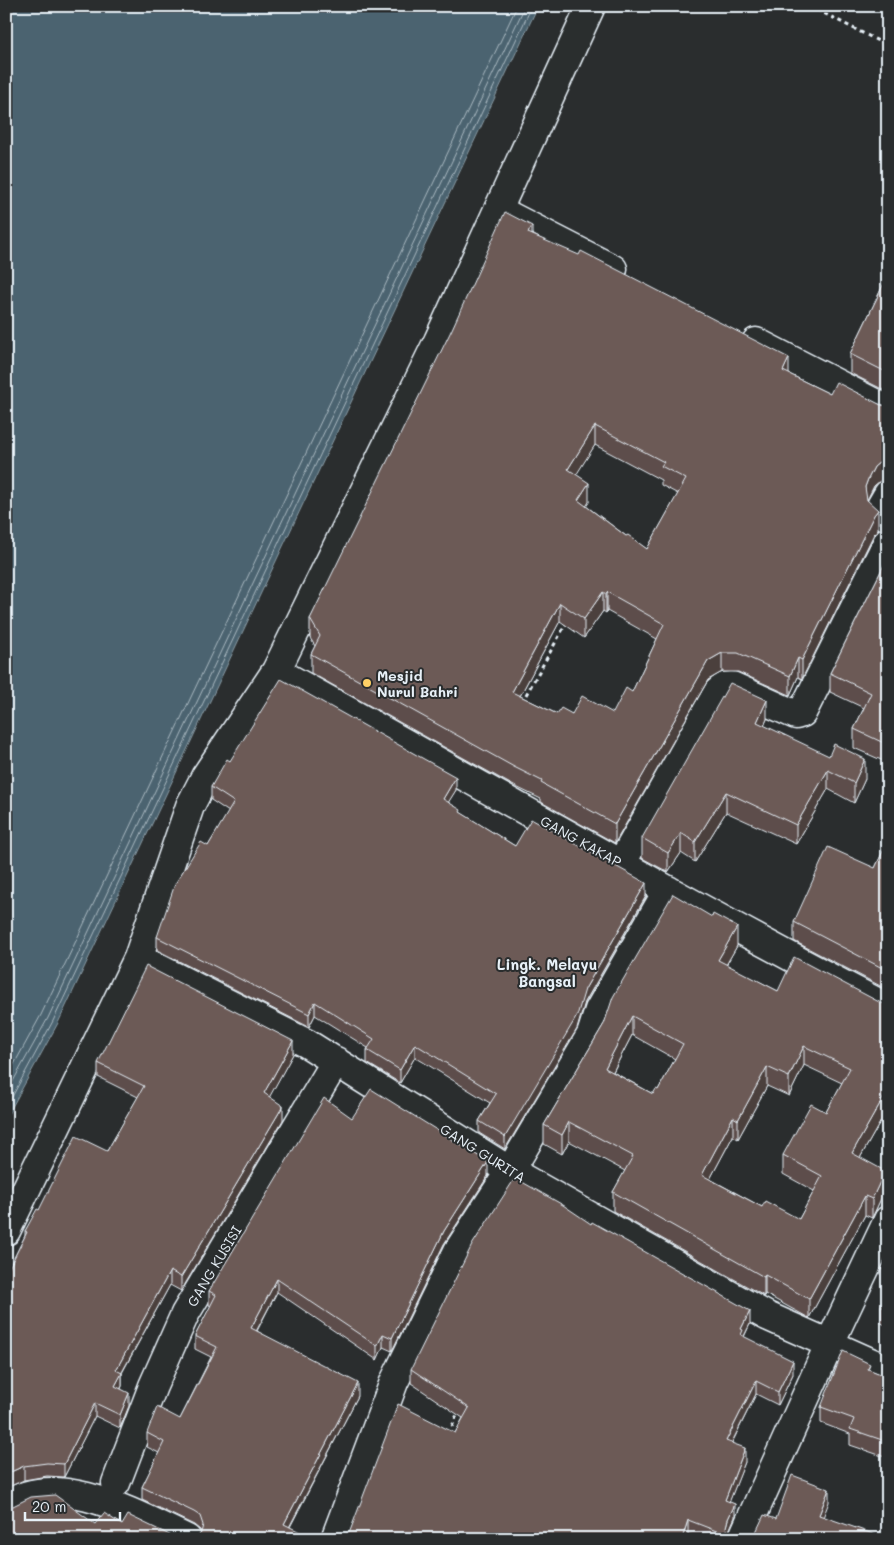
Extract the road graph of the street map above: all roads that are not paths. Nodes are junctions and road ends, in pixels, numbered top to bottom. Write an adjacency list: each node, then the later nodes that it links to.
1 (591, 6): 2 (street)
2 (497, 210): 3 (street); 9 (street)
3 (633, 279)
4 (738, 333): 5 (street)
5 (888, 410)
6 (888, 494): 7 (street)
7 (888, 517)
8 (888, 541): 10 (street)
9 (276, 671): 10 (street, GANG KAKAP); 12 (street)
10 (621, 864): 11 (street, GANG KAKAP)
11 (668, 890): 13 (street, GANG KAKAP); 15 (street)
12 (138, 958): 14 (street, GANG GURITA); 17 (street)
13 (888, 1008)
14 (336, 1061): 15 (street, GANG GURITA); 20 (street, GANG KUSISI)
15 (510, 1171): 18 (street, GANG GURITA); 23 (street)
16 (888, 1220): 18 (street)
17 (6, 1231)
18 (829, 1345): 19 (street, GANG GURITA); 24 (street)
19 (888, 1370)
20 (116, 1483)
21 (6, 1505): 22 (street)
22 (187, 1539)
23 (335, 1539)
24 (742, 1539)

